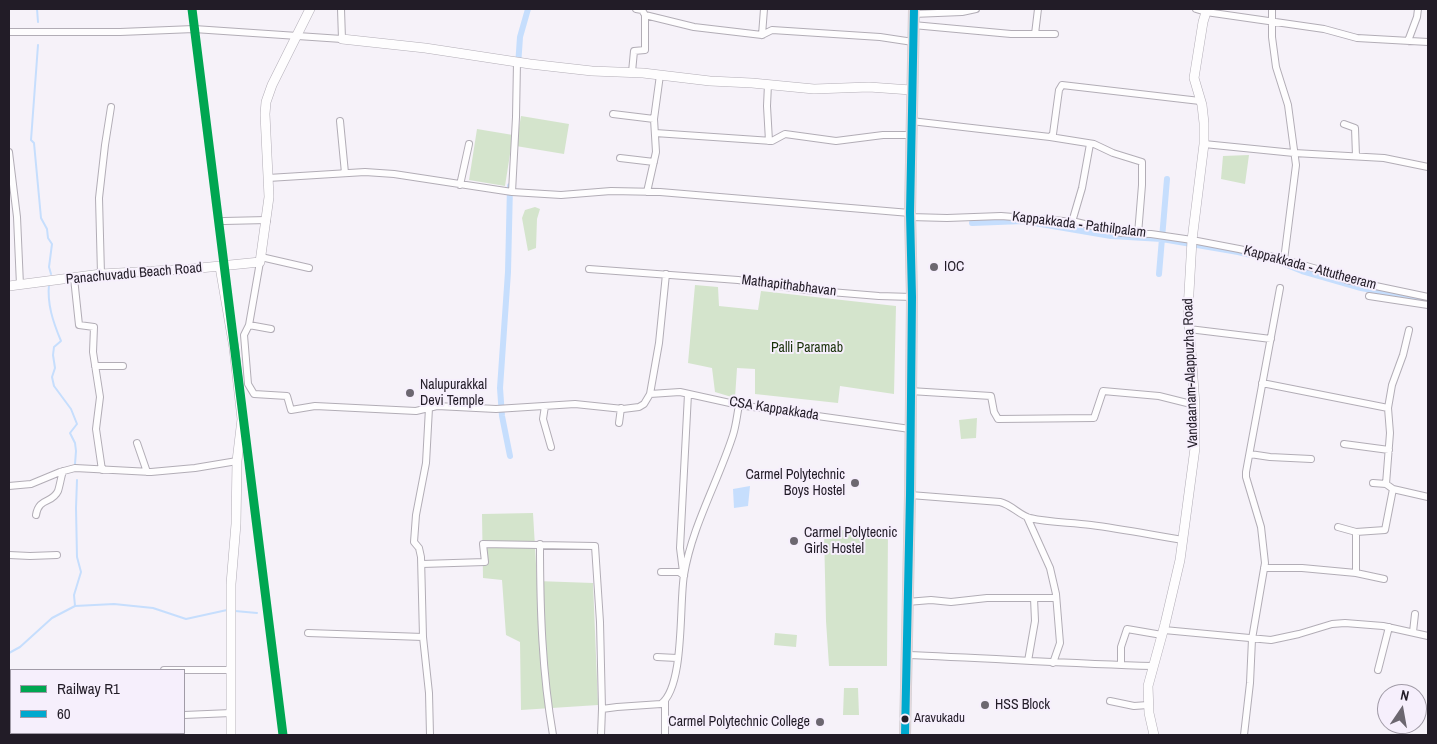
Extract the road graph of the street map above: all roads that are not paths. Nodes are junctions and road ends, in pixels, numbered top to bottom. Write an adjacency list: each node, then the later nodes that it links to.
1 (310, 9): 18 (main road)
2 (341, 9): 19 (street)
3 (636, 9): 11 (street)
4 (764, 9): 17 (street)
5 (976, 9): 12 (street)
6 (1038, 9): 15 (street)
7 (1196, 9): 10 (street)
8 (1272, 9): 13 (street)
9 (1418, 9): 21 (street)
10 (1207, 10): 13 (street); 28 (main road, Vandaanam-Alappuzha Road)
11 (645, 15): 17 (street); 24 (street)
12 (913, 16): 15 (street); 20 (highway)
13 (1271, 21): 21 (street); 43 (street)
14 (9, 32): 18 (street)
15 (1035, 34): 16 (street)
16 (1055, 34)
17 (762, 35): 20 (street)
18 (295, 36): 19 (street); 49 (main road)
19 (342, 39): 23 (main road)
20 (913, 42): 27 (highway)
21 (1408, 42): 22 (street)
22 (1428, 42)
23 (518, 62): 24 (main road); 51 (street)
24 (632, 72): 25 (main road)
25 (660, 75): 26 (main road); 31 (street)
26 (768, 84): 27 (main road); 38 (street)
27 (911, 90): 33 (highway)
28 (1200, 100): 37 (street); 41 (main road, Vandaanam-Alappuzha Road)
29 (111, 107): 64 (street)
30 (614, 114): 31 (street)
31 (654, 119): 35 (street)
32 (340, 121): 48 (street)
33 (911, 121): 36 (highway); 37 (street)
34 (1344, 124): 44 (street)
35 (655, 133): 38 (street); 46 (street)
36 (911, 135): 38 (street); 53 (highway)
37 (1050, 137): 40 (street)
38 (769, 141)
39 (468, 144): 50 (street)
40 (1090, 144): 56 (street); 57 (street)
41 (1204, 144): 43 (street); 58 (main road, Vandaanam-Alappuzha Road)
42 (9, 152): 67 (street)
43 (1294, 153): 44 (street); 60 (street)
44 (1356, 156): 47 (street)
45 (620, 158): 46 (street)
46 (654, 162): 52 (street)
47 (1428, 167)
48 (345, 173): 49 (street, Kappakkada - Pathilpalam); 50 (street, Kappakkada - Pathilpalam)
49 (268, 178): 54 (main road)
50 (460, 186): 51 (street, Kappakkada - Pathilpalam)
51 (510, 192): 52 (street, Kappakkada - Pathilpalam)
52 (648, 192): 53 (street, Kappakkada - Pathilpalam)
53 (910, 215): 56 (street, Kappakkada - Pathilpalam); 71 (highway)
54 (267, 220): 55 (street); 59 (main road)
55 (224, 221)
56 (1072, 222): 57 (street, Kappakkada - Pathilpalam)
57 (1138, 234): 58 (street, Kappakkada - Pathilpalam)
58 (1192, 243): 60 (street, Kappakkada - Attutheeram); 76 (main road, Vandaanam-Alappuzha Road)
59 (260, 260): 61 (main road, Panachuvadu Beach Road); 62 (street); 74 (street)
60 (1284, 260): 72 (street, Kappakkada - Attutheeram)
61 (220, 267): 64 (main road, Panachuvadu Beach Road); 99 (main road)
62 (309, 268)
63 (589, 269): 65 (street, Mathapithabhavan)
64 (101, 274): 66 (main road, Panachuvadu Beach Road)
65 (666, 274): 71 (street, Mathapithabhavan); 83 (street)
66 (74, 278): 67 (main road, Panachuvadu Beach Road); 79 (street)
67 (20, 285): 68 (main road, Panachuvadu Beach Road)
68 (9, 286)
69 (1280, 288): 78 (street)
70 (1369, 296): 73 (street)
71 (912, 297): 82 (highway)
72 (1428, 297)
73 (1428, 305)
74 (249, 324): 75 (street); 88 (street)
75 (271, 329)
76 (1189, 329): 78 (street); 87 (main road, Vandaanam-Alappuzha Road)
77 (1409, 330): 90 (street)
78 (1271, 339): 81 (street)
79 (95, 366): 80 (street); 101 (street)
80 (123, 366)
81 (1262, 383): 90 (street); 97 (street)
82 (910, 391): 87 (street); 92 (highway)
83 (650, 394): 84 (street, CSA Kappakkada); 89 (street)
84 (688, 394): 85 (street, CSA Kappakkada); 121 (street)
85 (739, 405): 92 (street, CSA Kappakkada); 121 (street)
86 (545, 406): 88 (street); 89 (street); 95 (street)
87 (1195, 406): 113 (main road, Vandaanam-Alappuzha Road)
88 (430, 408): 117 (street)
89 (621, 408): 91 (street)
90 (1388, 408): 96 (street)
91 (619, 423)
92 (910, 429): 107 (highway)
93 (137, 443): 102 (street)
94 (1344, 444): 96 (street)
95 (551, 446)
96 (1389, 450): 104 (street)
97 (1250, 454): 98 (street); 118 (street)
98 (1311, 459)
99 (238, 461): 102 (street); 142 (main road)
100 (63, 470): 101 (street); 105 (street); 109 (street)
101 (102, 470): 102 (street)
102 (147, 472)
103 (1373, 483): 104 (street)
104 (1386, 484): 106 (street)
105 (9, 486)
106 (1393, 490): 108 (street); 112 (street)
107 (910, 495): 110 (street); 125 (highway)
108 (1428, 497)
109 (36, 515)
110 (1027, 517): 113 (street); 124 (street)
111 (1338, 527): 112 (street)
112 (1356, 532): 120 (street)
113 (1182, 540): 130 (main road, Vandaanam-Alappuzha Road)
114 (540, 544): 117 (street); 147 (street); 152 (street)
115 (9, 555): 116 (street)
116 (58, 555)
117 (422, 564): 132 (street)
118 (1264, 568): 120 (street); 133 (street)
119 (661, 572): 121 (street)
120 (1356, 573): 122 (street)
121 (684, 576): 136 (street)
122 (1384, 579)
123 (1034, 598): 124 (street); 125 (street); 137 (street)
124 (1056, 598): 138 (street)
125 (907, 602): 134 (highway)
126 (1415, 614): 128 (street)
127 (1389, 627): 128 (street); 133 (street); 143 (street)
128 (1413, 632): 131 (street)
129 (308, 633): 132 (street)
130 (1163, 633): 133 (street); 139 (street); 140 (main road, Vandaanam-Alappuzha Road)
131 (1428, 636)
132 (423, 637): 151 (street)
133 (1252, 639): 157 (street)
134 (906, 655): 137 (street); 155 (highway)
135 (657, 657): 136 (street)
136 (677, 658): 144 (street)
137 (1028, 661): 138 (street)
138 (1053, 663): 139 (street)
139 (1121, 665): 140 (street)
140 (1153, 666): 146 (main road, Vandaanam-Alappuzha Road)
141 (185, 670): 142 (street)
142 (230, 670): 148 (main road)
143 (1378, 670)
144 (665, 701): 147 (street); 154 (street)
145 (1110, 701): 146 (street)
146 (1148, 705): 156 (main road, Vandaanam-Alappuzha Road)
147 (602, 710): 153 (street)
148 (231, 713): 149 (street); 150 (main road)
149 (185, 715)
150 (231, 735)
151 (430, 735)
152 (553, 735)
153 (601, 735)
154 (665, 735)
155 (904, 735)
156 (1154, 735)
157 (1244, 735)

